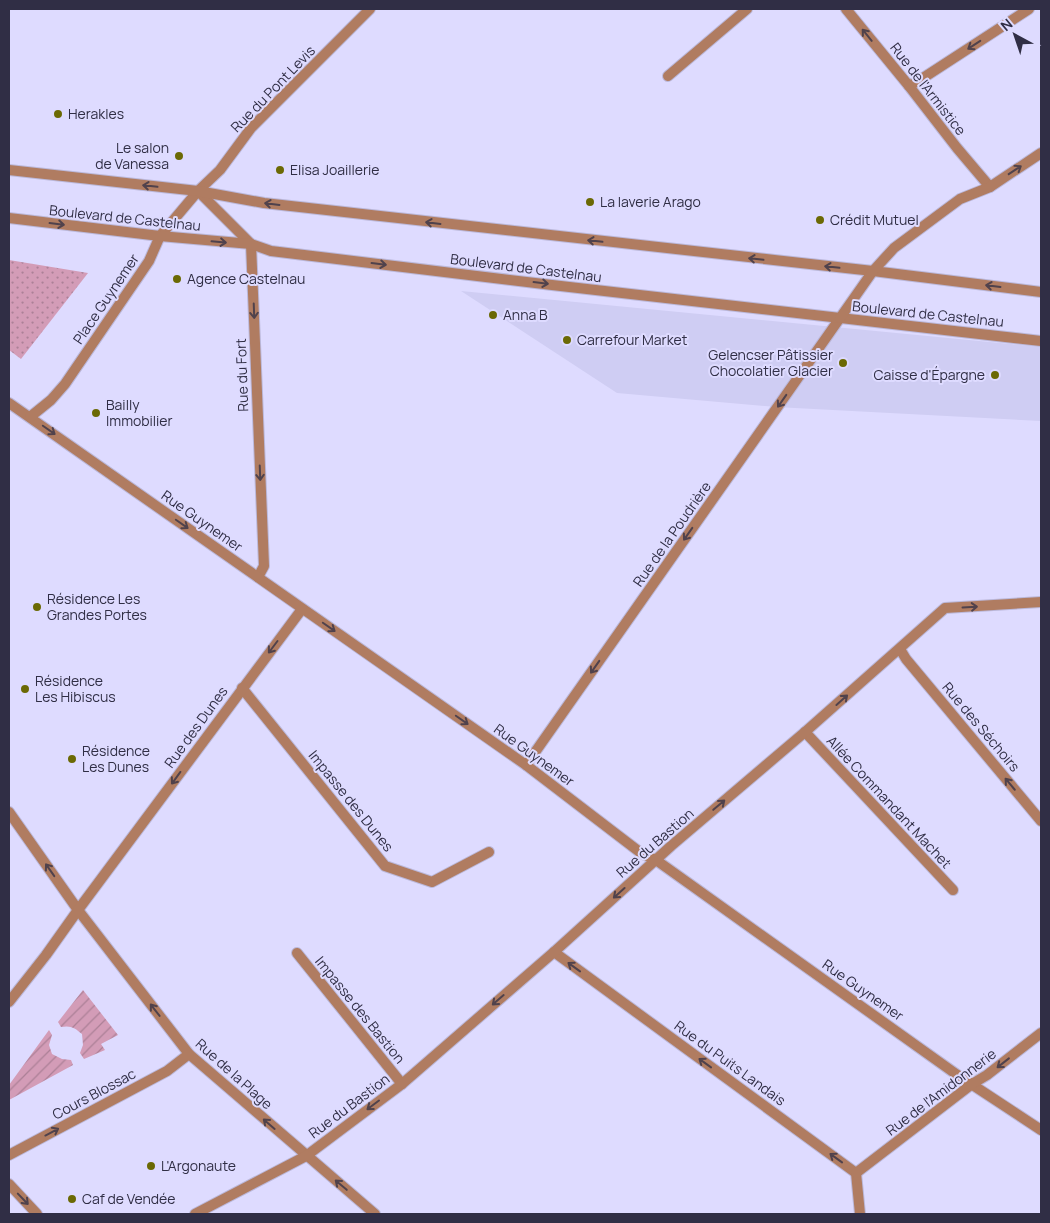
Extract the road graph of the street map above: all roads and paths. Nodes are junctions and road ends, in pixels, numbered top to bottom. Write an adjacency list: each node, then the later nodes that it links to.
1 (370, 9): 10 (street, Rue du Pont Levis)
2 (747, 9): 5 (street)
3 (846, 9): 6 (street, Rue de l'Armistice, one-way to 3)
4 (1029, 9): 6 (street, one-way to 6)
5 (668, 76)
6 (909, 86): 9 (street, Rue de l'Armistice)
7 (1041, 153): 9 (street, Rue de la Poudrière, one-way to 7)
8 (9, 170): 10 (street, one-way to 8)
9 (990, 187): 14 (street, Rue de la Poudrière)
10 (198, 191): 12 (street, Place Guynemer); 13 (street); 14 (street, one-way to 10)
11 (9, 218): 12 (street, Boulevard de Castelnau, one-way to 12)
12 (160, 236): 13 (street, Boulevard de Castelnau, one-way to 13); 19 (street, Place Guynemer)
13 (251, 244): 16 (street, Boulevard de Castelnau, one-way to 16); 20 (street, Rue du Fort, one-way to 20)
14 (873, 271): 15 (street, one-way to 14); 16 (street, Rue de la Poudrière)
15 (1041, 292)
16 (840, 318): 17 (street, Boulevard de Castelnau); 26 (street, Rue de la Poudrière, one-way to 26)
17 (1041, 341)
18 (9, 403): 19 (street, Rue Guynemer)
19 (30, 417): 20 (street, Rue Guynemer, one-way to 20)
20 (258, 578): 22 (street, Rue Guynemer)
21 (1041, 602): 23 (street, Rue du Bastion, one-way to 21)
22 (302, 608): 24 (street, Rue des Dunes, one-way to 24); 26 (street, Rue Guynemer, one-way to 26)
23 (900, 649): 25 (street, Rue du Bastion, one-way to 23); 28 (street, Rue des Séchoirs, one-way to 23)
24 (242, 688): 29 (street, Impasse des Dunes); 32 (street, Rue des Dunes, one-way to 32)
25 (805, 732): 30 (street, Rue du Bastion, one-way to 25); 31 (street, Allée Commandant Machet)
26 (526, 765): 30 (street, Rue Guynemer)
27 (9, 812): 32 (street, Rue de la Plage, one-way to 27)
28 (1041, 821)
29 (489, 852)
30 (656, 860): 33 (street, Rue du Bastion, one-way to 33); 39 (street, Rue Guynemer)
31 (953, 890)
32 (78, 910): 35 (street, Rue des Dunes); 37 (street, Rue de la Plage, one-way to 32)
33 (554, 952): 38 (street, Rue du Bastion, one-way to 38); 43 (street, Rue du Puits Landais, one-way to 33)
34 (297, 953): 38 (street, Impasse des Bastion)
35 (9, 1002)
36 (1041, 1033): 39 (street, Rue de l'Amidonnerie, one-way to 39)
37 (189, 1054): 41 (street, Cours Blossac, one-way to 37); 42 (street, Rue de la Plage, one-way to 37)
38 (402, 1084): 42 (street, Rue du Bastion, one-way to 42)
39 (972, 1084): 40 (street, Rue Guynemer); 43 (street, Rue de l'Amidonnerie)
40 (1041, 1130)
41 (9, 1155)
42 (306, 1156): 46 (street, Rue du Bastion); 47 (street, Rue de la Plage, one-way to 42)
43 (856, 1173): 48 (street)
44 (9, 1184): 45 (street, one-way to 45)
45 (37, 1214)
46 (195, 1214)
47 (375, 1214)
48 (860, 1214)

